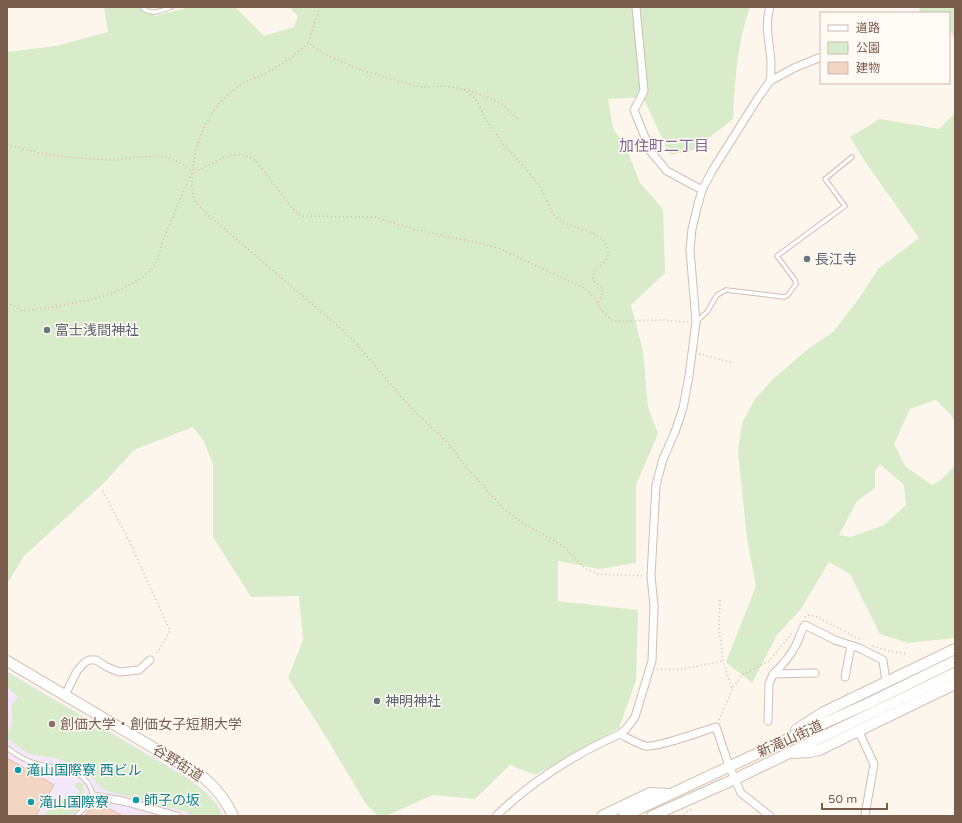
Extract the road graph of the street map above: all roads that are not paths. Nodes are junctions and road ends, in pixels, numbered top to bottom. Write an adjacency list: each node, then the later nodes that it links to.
1 (142, 7): 2 (lane)
2 (171, 7)
3 (636, 7): 8 (street)
4 (770, 7): 6 (street)
5 (820, 57): 6 (street)
6 (770, 81): 8 (street)
7 (852, 157): 9 (lane)
8 (702, 190): 9 (street)
9 (696, 322): 24 (street)
10 (851, 646): 17 (street); 18 (street); 19 (street)
11 (955, 649): 19 (main road)
12 (150, 660): 21 (street)
13 (7, 661): 21 (main road, 谷野街道)
14 (955, 661): 25 (main road, 新滝山街道)
15 (815, 673): 17 (street)
16 (955, 673): 27 (main road, 新滝山街道)
17 (773, 674): 22 (street)
18 (845, 677)
19 (886, 683): 25 (main road)
20 (955, 684): 23 (main road)
21 (65, 695): 36 (main road, 谷野街道)
22 (768, 721)
23 (858, 730): 27 (main road); 33 (street)
24 (620, 734): 28 (street); 37 (street)
25 (773, 746): 28 (main road, 新滝山街道)
26 (7, 748): 32 (lane)
27 (791, 753): 29 (main road, 新滝山街道)
28 (729, 766): 29 (street); 30 (main road, 新滝山街道)
29 (735, 779): 31 (main road, 新滝山街道); 42 (street)
30 (670, 794): 38 (main road); 39 (main road, 新滝山街道)
31 (701, 795): 40 (main road, 新滝山街道); 41 (main road)
32 (93, 796): 34 (lane); 35 (street)
33 (865, 815)
34 (76, 816)
35 (177, 816)
36 (233, 816)
37 (496, 816)
38 (602, 816)
39 (624, 816)
40 (652, 816)
41 (669, 816)
42 (770, 816)

